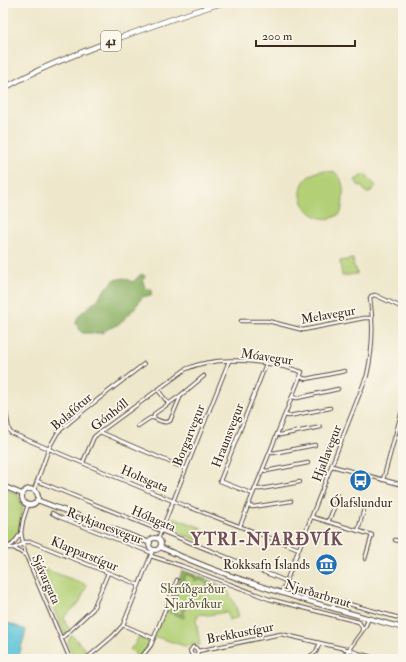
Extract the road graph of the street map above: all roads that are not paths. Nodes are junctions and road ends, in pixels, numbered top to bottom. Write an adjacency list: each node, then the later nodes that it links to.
1 (222, 3): 2 (highway, 41)
2 (3, 89)
3 (403, 308): 4 (street, Hjallavegur)
4 (372, 318): 5 (street, Melavegur); 31 (street, Hjallavegur)
5 (240, 321)
6 (229, 361): 8 (street, Móavegur); 13 (street, Gónhóll); 32 (street, Borgarvegur)
7 (144, 364): 27 (street, Bolafótur)
8 (266, 364): 11 (street, Móavegur); 42 (street, Hraunsvegur)
9 (345, 371): 11 (street)
10 (204, 376): 14 (street, Gónhóll)
11 (300, 377): 15 (street)
12 (338, 389): 15 (street)
13 (158, 390): 16 (street); 24 (street, Gónhóll)
14 (181, 395): 16 (street, Gónhóll); 21 (street, Gónhóll)
15 (292, 397): 20 (street)
16 (168, 403): 21 (street, Gónhóll)
17 (5, 406): 27 (street, Holtsgata)
18 (403, 407): 34 (street)
19 (330, 408): 20 (street)
20 (285, 415): 25 (street)
21 (154, 418): 22 (street, Gónhóll)
22 (138, 426)
23 (322, 427): 25 (street)
24 (100, 432): 29 (street, Gónhóll); 32 (street)
25 (277, 434): 28 (street)
26 (315, 445): 28 (street)
27 (49, 448): 29 (street, Holtsgata); 35 (street, Bolafótur)
28 (270, 452): 33 (street)
29 (83, 462): 45 (street, Holtsgata)
30 (308, 463): 33 (street)
31 (332, 466): 34 (street); 51 (street, Hjallavegur)
32 (186, 469): 45 (street, Borgarvegur)
33 (263, 470): 39 (street)
34 (383, 480): 38 (street)
35 (37, 481): 40 (street, Bolafótur); 54 (street, Hólagata)
36 (300, 482): 39 (street)
37 (3, 486): 41 (main road)
38 (403, 486)
39 (255, 489): 42 (street)
40 (34, 490): 41 (main road); 44 (main road)
41 (22, 494): 47 (main road)
42 (253, 494): 49 (street)
43 (339, 496): 52 (street)
44 (37, 500): 47 (main road); 61 (main road)
45 (173, 501): 53 (street, Holtsgata); 54 (street, Borgarvegur)
46 (290, 501): 49 (street)
47 (28, 505): 56 (street, Sjávargata)
48 (365, 505): 55 (street)
49 (248, 506): 53 (street)
50 (52, 513): 66 (street, Reykjanesvegur)
51 (312, 516): 52 (street); 65 (street, Hjallavegur)
52 (328, 522): 55 (street)
53 (240, 526): 65 (street, Holtsgata)
54 (161, 531): 57 (street, Borgarvegur); 72 (street, Hólagata)
55 (358, 531): 68 (street)
56 (21, 533): 60 (street, Sjávargata); 62 (street)
57 (158, 539): 61 (main road); 63 (main road)
58 (395, 540): 59 (street)
59 (403, 542)
60 (23, 543): 62 (street); 67 (street, Sjávargata); 69 (street, Klapparstígur)
61 (150, 543): 66 (main road)
62 (13, 546): 64 (street); 67 (street)
63 (160, 547): 66 (main road); 70 (main road, Njarðarbraut)
64 (3, 548)
65 (299, 549): 72 (street, Hjallavegur)
66 (152, 553): 73 (street, Reykjanesvegur); 74 (street)
67 (26, 557): 82 (street, Sjávargata)
68 (365, 559)
69 (108, 573): 74 (street, Klapparstígur); 82 (street)
70 (228, 574): 73 (street); 75 (main road, Njarðarbraut)
71 (177, 580): 83 (street)
72 (286, 581): 75 (street, Hjallavegur)
73 (225, 583): 81 (street, Reykjanesvegur)
74 (139, 585): 79 (street)
75 (282, 592): 76 (main road, Njarðarbraut)
76 (332, 608): 77 (main road, Njarðarbraut); 78 (street)
77 (369, 618): 80 (main road, Njarðarbraut); 81 (street)
78 (403, 619)
79 (123, 625): 83 (street); 88 (street)
80 (403, 628)
81 (362, 631): 85 (street)
82 (62, 638): 87 (street, Sjávargata)
83 (154, 638): 89 (street)
84 (320, 643): 85 (street, Brekkustígur); 86 (street, Brekkustígur); 90 (street)
85 (350, 650): 91 (street); 92 (street, Brekkustígur)
86 (198, 651)
87 (70, 659)
88 (86, 659)
89 (140, 659)
90 (306, 659)
91 (342, 659)
92 (379, 659)

